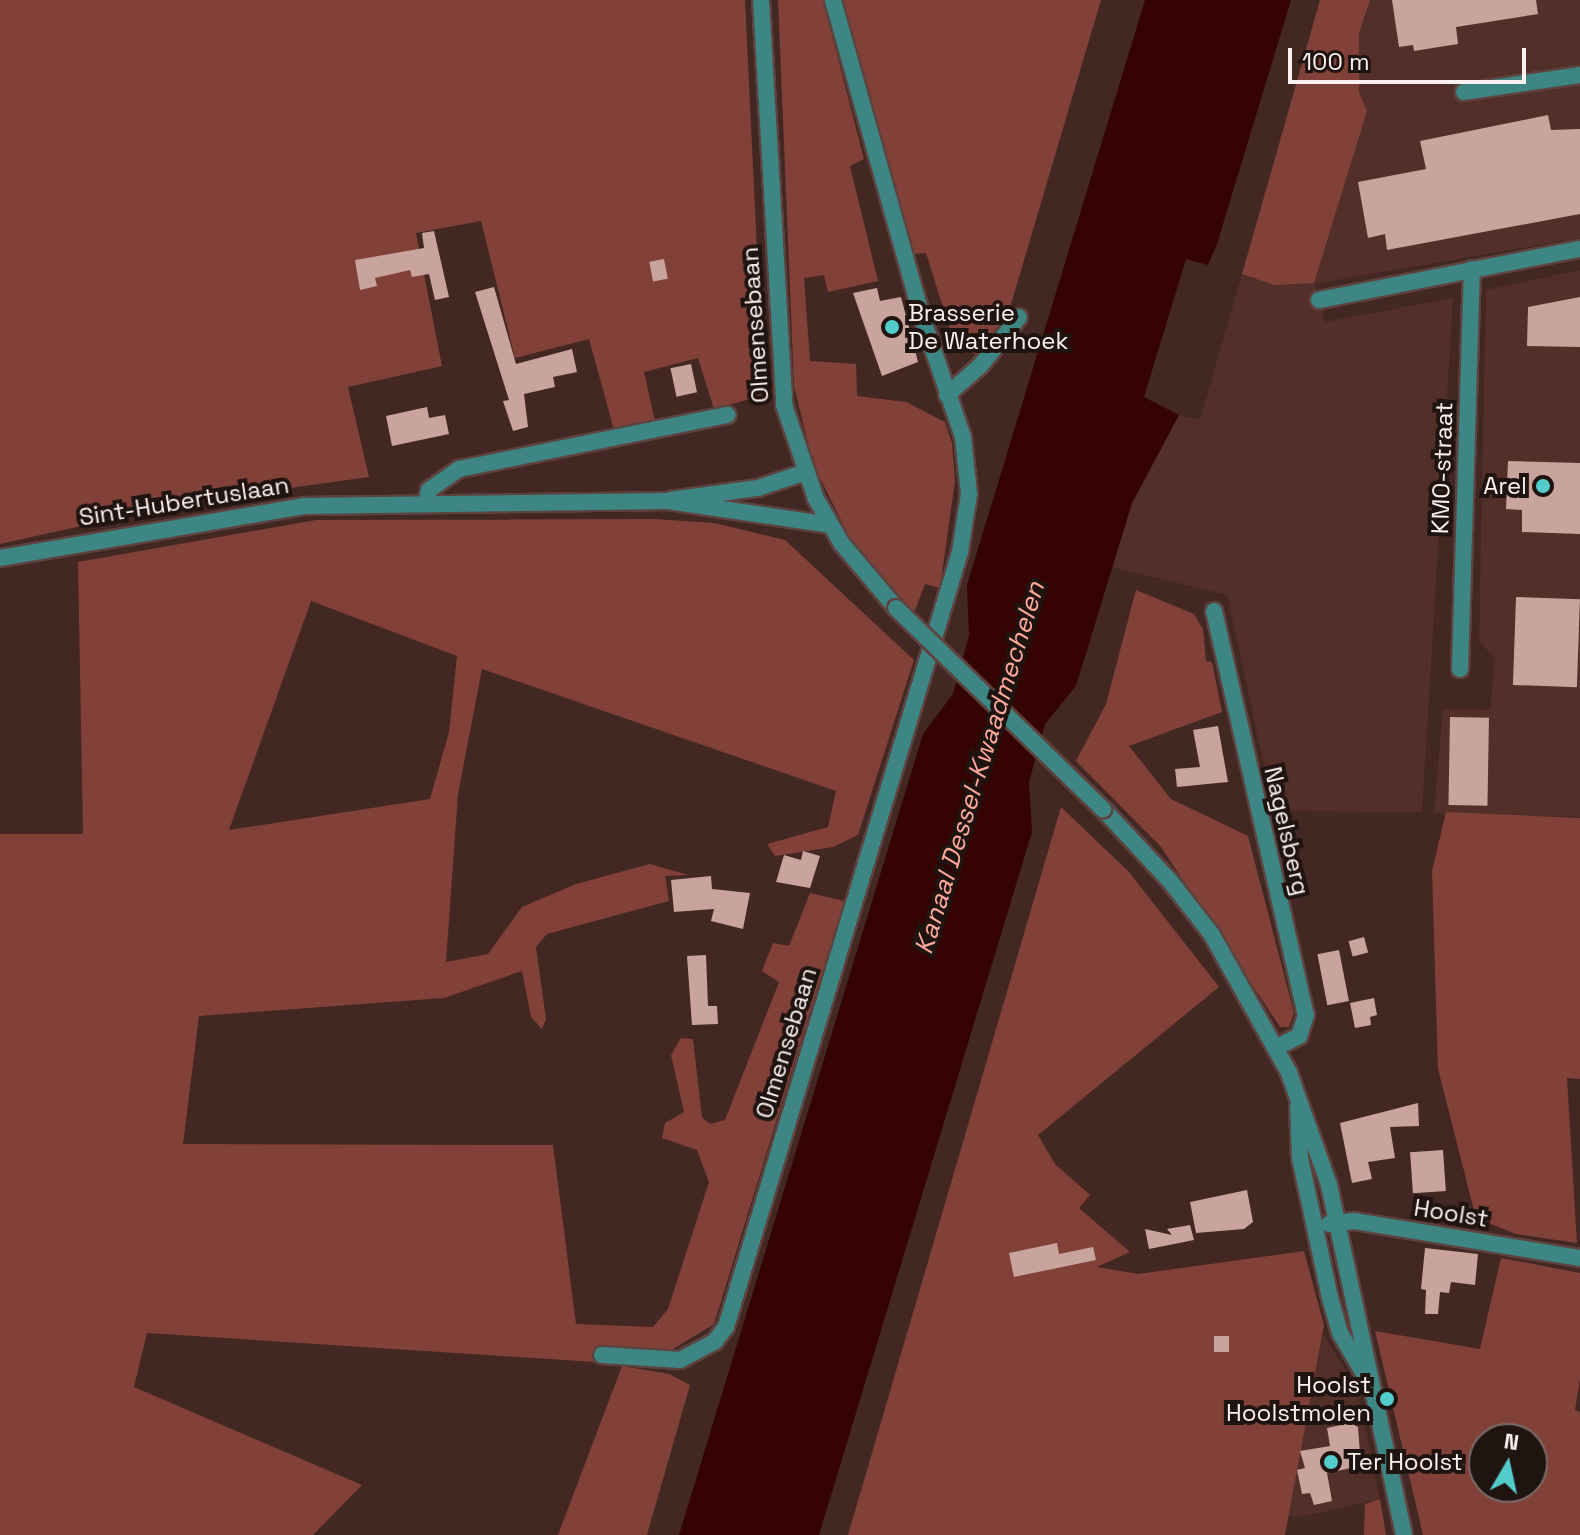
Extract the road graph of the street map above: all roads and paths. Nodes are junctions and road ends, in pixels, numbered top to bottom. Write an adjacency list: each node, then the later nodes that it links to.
1 (761, 0): 11 (street, Olmensebaan)
2 (833, 0): 9 (street, Olmensebaan)
3 (1580, 75): 4 (street)
4 (1464, 92)
5 (1580, 249): 6 (street)
6 (1472, 269): 7 (street); 17 (street, KMO-straat)
7 (1319, 300)
8 (1019, 317): 9 (street)
9 (947, 395): 23 (street, Olmensebaan)
10 (728, 415): 13 (street)
11 (803, 473): 12 (street, Sint-Hubertuslaan); 14 (street, Olmensebaan)
12 (668, 501): 13 (street, Sint-Hubertuslaan); 14 (street, Sint-Hubertuslaan)
13 (426, 503): 15 (street, Sint-Hubertuslaan)
14 (830, 525): 18 (street, Olmensebaan, bridge)
15 (0, 558)
16 (1214, 611): 18 (street, Nagelsberg)
17 (1460, 669)
18 (1277, 1047): 19 (street, Olmensebaan)
19 (1298, 1099): 20 (street, Olmensebaan); 21 (street, Olmensebaan)
20 (1337, 1222): 21 (street, Hoolst); 22 (street, Hoolst); 24 (street, Olmensebaan)
21 (1315, 1229): 24 (street, Olmensebaan)
22 (1580, 1258)
23 (602, 1355)
24 (1374, 1386): 25 (street, Olmensebaan)
25 (1404, 1535)

